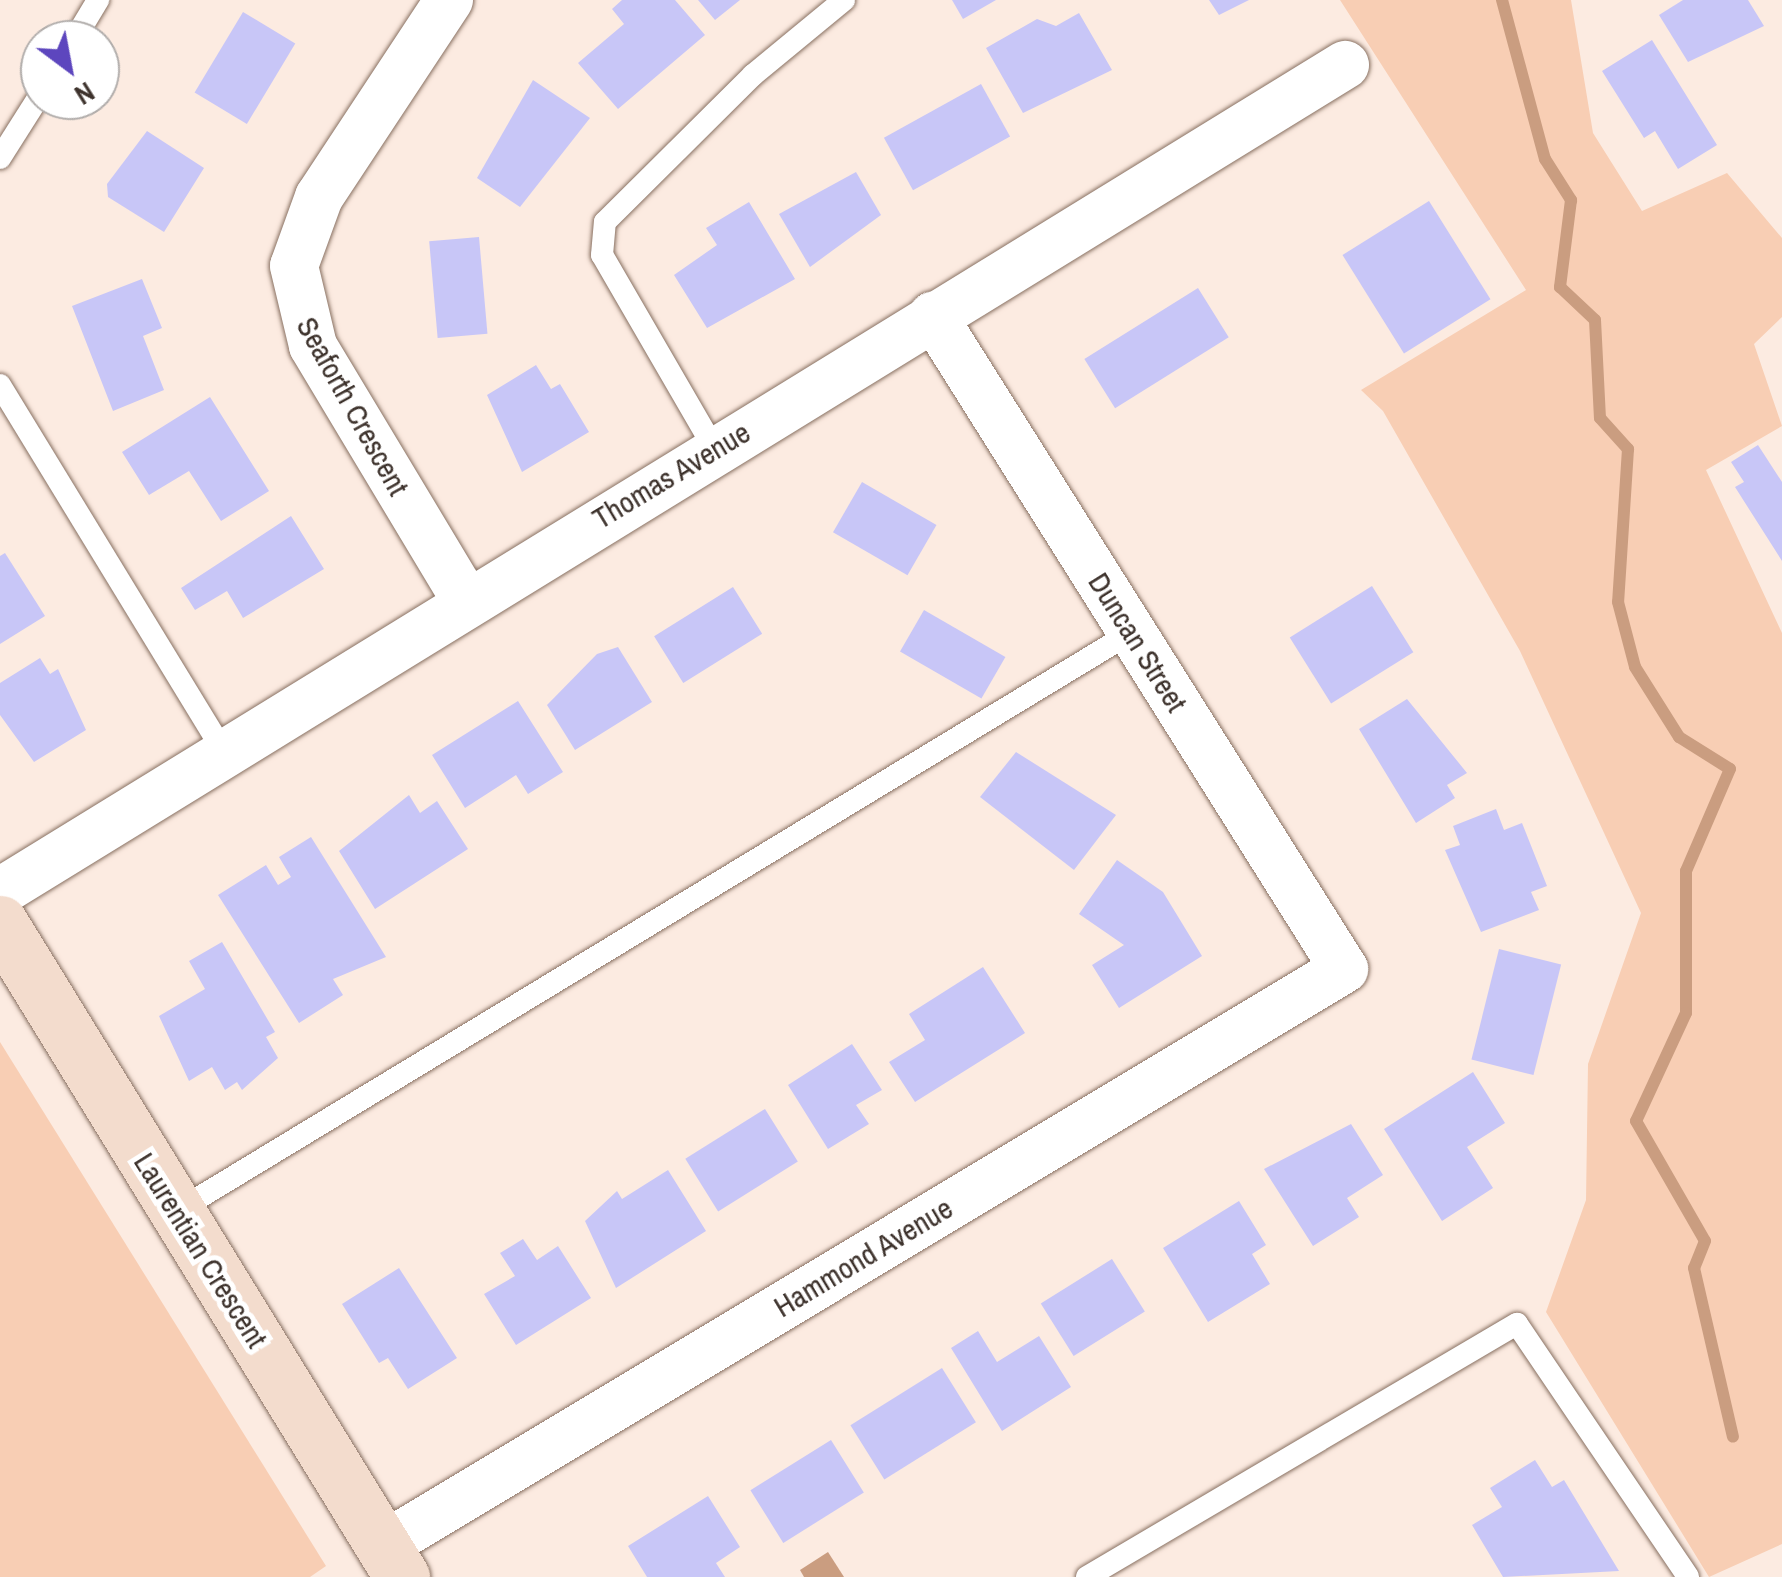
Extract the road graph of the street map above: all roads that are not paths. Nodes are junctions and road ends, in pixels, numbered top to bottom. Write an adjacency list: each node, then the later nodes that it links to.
1 (448, 0): 9 (street, Seaforth Crescent)
2 (844, 0): 8 (lane)
3 (1345, 64): 6 (street, Thomas Avenue)
4 (24, 120): 5 (lane)
5 (0, 158)
6 (933, 316): 8 (street, Thomas Avenue); 10 (street, Duncan Street)
7 (0, 385): 11 (lane)
8 (714, 448): 9 (street, Thomas Avenue)
9 (466, 601): 11 (street, Thomas Avenue)
10 (1132, 632): 14 (street, Duncan Street); 15 (lane)
11 (224, 752): 12 (street, Thomas Avenue)
12 (0, 892)
13 (0, 923): 15 (street, Laurentian Crescent)
14 (1344, 969): 16 (street, Hammond Avenue)
15 (177, 1211): 16 (street, Laurentian Crescent)
16 (393, 1562)
17 (1087, 1577): 18 (lane)
18 (1688, 1577)

